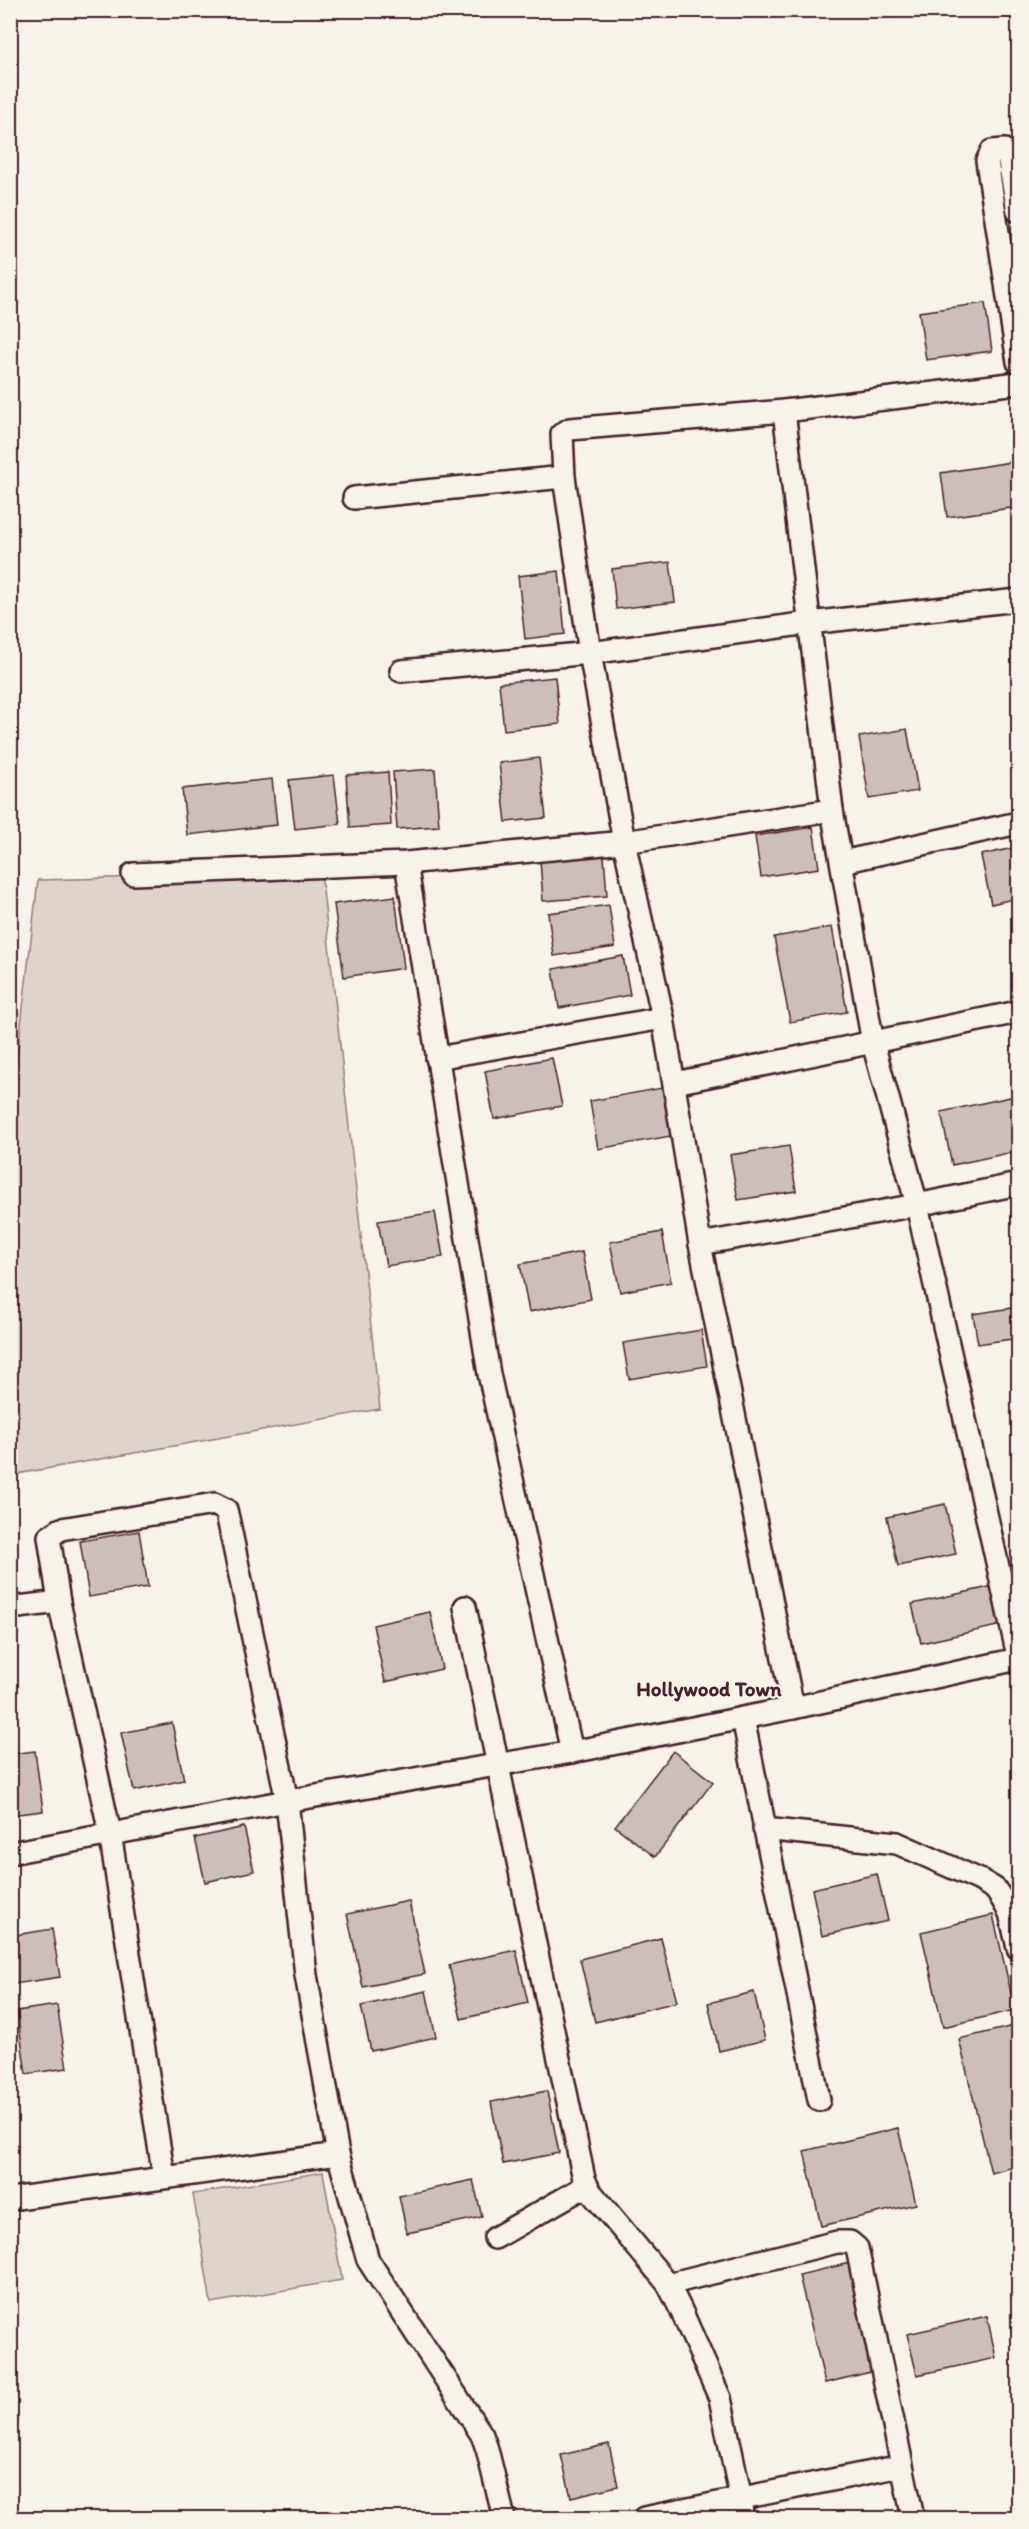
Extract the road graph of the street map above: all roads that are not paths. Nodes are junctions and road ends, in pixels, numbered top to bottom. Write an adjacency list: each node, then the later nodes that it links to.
1 (1018, 212): 2 (street)
2 (1015, 318): 3 (street)
3 (1018, 362)
4 (1018, 383): 5 (street)
5 (784, 411): 6 (street); 9 (street)
6 (564, 477): 7 (street); 10 (street)
7 (354, 498)
8 (1018, 600): 9 (street)
9 (809, 623): 10 (street); 12 (street)
10 (590, 653): 11 (street); 14 (street)
11 (401, 672)
12 (832, 810): 14 (street); 15 (street)
13 (1018, 823): 15 (street)
14 (624, 842): 16 (street); 19 (street)
15 (842, 861): 20 (street)
16 (406, 863): 17 (street); 21 (street)
17 (133, 874)
18 (1018, 1012): 20 (street)
19 (663, 1018): 21 (street); 22 (street)
20 (873, 1043): 22 (street); 24 (street)
21 (437, 1058): 32 (street)
22 (675, 1083): 25 (street)
23 (1018, 1184): 24 (street)
24 (917, 1205): 25 (street); 29 (street)
25 (700, 1244): 30 (street)
26 (59, 1602): 28 (street); 34 (street); 36 (street)
27 (465, 1607): 33 (street)
28 (10, 1608)
29 (1018, 1657): 30 (street)
30 (793, 1708): 31 (street)
31 (743, 1718): 32 (street); 35 (street)
32 (572, 1752): 33 (street)
33 (498, 1763): 34 (street); 42 (street)
34 (287, 1801): 36 (street); 40 (street)
35 (764, 1829): 38 (street); 39 (street)
36 (110, 1833): 37 (street); 41 (street)
37 (10, 1853)
38 (1018, 1947)
39 (819, 2100)
40 (338, 2154): 41 (street); 48 (street)
41 (164, 2177): 43 (street)
42 (586, 2186): 44 (street); 45 (street)
43 (10, 2199)
44 (495, 2238)
45 (668, 2284): 46 (street); 47 (street)
46 (901, 2466): 47 (street); 50 (street)
47 (742, 2509): 49 (street)
48 (504, 2518)
49 (644, 2518)
50 (913, 2518)

